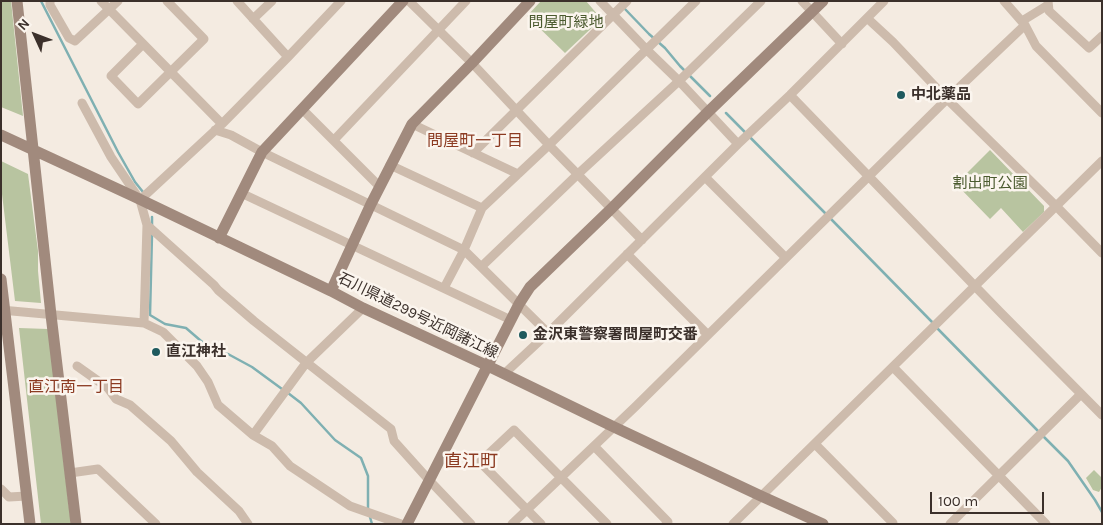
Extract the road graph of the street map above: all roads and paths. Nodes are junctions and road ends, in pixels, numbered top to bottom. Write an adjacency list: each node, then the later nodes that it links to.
1 (17, 1): 50 (street)
2 (50, 1): 22 (street)
3 (101, 1): 22 (street)
4 (118, 1): 22 (street)
5 (167, 1): 35 (street)
6 (236, 1): 26 (street)
7 (272, 1): 26 (street)
8 (341, 1): 33 (street)
9 (404, 1): 40 (street)
10 (409, 1): 28 (street)
11 (466, 1): 28 (street)
12 (530, 1): 34 (street)
13 (600, 1): 23 (street)
14 (696, 1): 31 (street)
15 (761, 1): 36 (street)
16 (802, 1): 24 (street)
17 (824, 1): 24 (street)
18 (884, 1): 25 (street)
19 (1004, 1): 27 (street)
20 (626, 2): 23 (street)
21 (1048, 3): 27 (street); 29 (street)
22 (109, 9): 30 (street)
23 (616, 12): 31 (street); 41 (street)
24 (812, 12): 32 (street); 42 (street)
25 (867, 18): 32 (street); 38 (street)
26 (253, 19): 33 (street)
27 (1023, 23): 38 (street); 43 (street)
28 (439, 30): 34 (street); 47 (street)
29 (1102, 36)
30 (143, 44): 35 (street); 35 (street)
31 (653, 44): 36 (street); 49 (street)
32 (842, 44): 37 (street)
33 (288, 57): 45 (street)
34 (472, 63): 41 (street); 44 (street)
35 (171, 72): 45 (street)
36 (681, 79): 42 (street); 56 (street)
37 (790, 95): 48 (street); 58 (street)
38 (947, 99): 58 (street); 63 (street)
39 (82, 103): 61 (street)
40 (302, 109): 47 (street); 51 (street)
41 (516, 110): 49 (street); 52 (street)
42 (708, 112): 48 (street); 65 (street)
43 (1102, 113)
44 (412, 124): 52 (street); 54 (street)
45 (219, 127): 51 (street); 61 (street)
46 (1, 135): 50 (street, 石川県道299号近岡諸江線)
47 (334, 140): 59 (street)
48 (738, 144): 57 (street)
49 (549, 145): 55 (street); 56 (street)
50 (34, 151): 61 (street, 石川県道299号近岡諸江線); 82 (street)
51 (262, 152): 60 (street); 62 (street)
52 (473, 153): 55 (street)
53 (1102, 161): 63 (street)
54 (390, 166): 59 (street); 64 (street)
55 (518, 174): 64 (street)
56 (578, 174): 65 (street); 74 (street)
57 (705, 177): 68 (street); 73 (street)
58 (869, 177): 73 (street); 76 (street)
59 (380, 187): 62 (street)
60 (241, 193): 67 (street); 69 (street)
61 (140, 200): 66 (street); 67 (street, 石川県道299号近岡諸江線)
62 (371, 204): 69 (street); 70 (street)
63 (1056, 206): 71 (street); 76 (street)
64 (482, 208): 70 (street)
65 (612, 208): 68 (street); 79 (street)
66 (148, 226): 84 (street); 87 (street)
67 (219, 238): 78 (street, 石川県道299号近岡諸江線)
68 (642, 240): 72 (street)
69 (352, 245): 77 (street); 78 (street)
70 (464, 250): 74 (street); 77 (street)
71 (1102, 253)
72 (627, 254): 85 (street); 86 (street)
73 (786, 258): 86 (street)
74 (481, 267): 79 (street)
75 (1, 279): 81 (street)
76 (975, 286): 90 (street); 92 (street)
77 (444, 288): 83 (street)
78 (331, 291): 80 (street, 石川県道299号近岡諸江線)
79 (519, 304): 83 (street); 85 (street)
80 (363, 308): 87 (street); 89 (street, 石川県道299号近岡諸江線)
81 (3, 310): 82 (street); 103 (street)
82 (52, 315): 84 (street); 98 (street)
83 (511, 320): 89 (street)
84 (144, 323): 95 (street)
85 (548, 333): 91 (street)
86 (708, 335): 94 (street)
87 (306, 363): 95 (street); 101 (street)
88 (77, 366): 109 (street)
89 (488, 366): 91 (street, 石川県道299号近岡諸江線); 101 (street)
90 (893, 367): 96 (street); 99 (street)
91 (504, 374): 94 (street, 石川県道299号近岡諸江線)
92 (1081, 394): 93 (street); 99 (street)
93 (1102, 415)
94 (614, 427): 97 (street); 104 (street, 石川県道299号近岡諸江線)
95 (253, 435): 110 (street)
96 (815, 444): 104 (street); 119 (street)
97 (594, 446): 100 (street); 116 (street)
98 (70, 474): 107 (street); 108 (street)
99 (998, 476): 120 (street); 121 (street)
100 (561, 477): 105 (street); 105 (street); 115 (street)
101 (429, 480): 111 (street); 112 (street)
102 (1, 489): 103 (street)
103 (27, 496): 106 (street)
104 (761, 496): 117 (street); 118 (street, 石川県道299号近岡諸江線)
105 (527, 510): 113 (street); 114 (street)
106 (30, 524)
107 (76, 524)
108 (156, 524)
109 (248, 524)
110 (401, 524)
111 (407, 524)
112 (471, 524)
113 (512, 524)
114 (541, 524)
115 (606, 524)
116 (666, 524)
117 (733, 524)
118 (823, 524)
119 (892, 524)
120 (950, 524)
121 (1046, 524)

